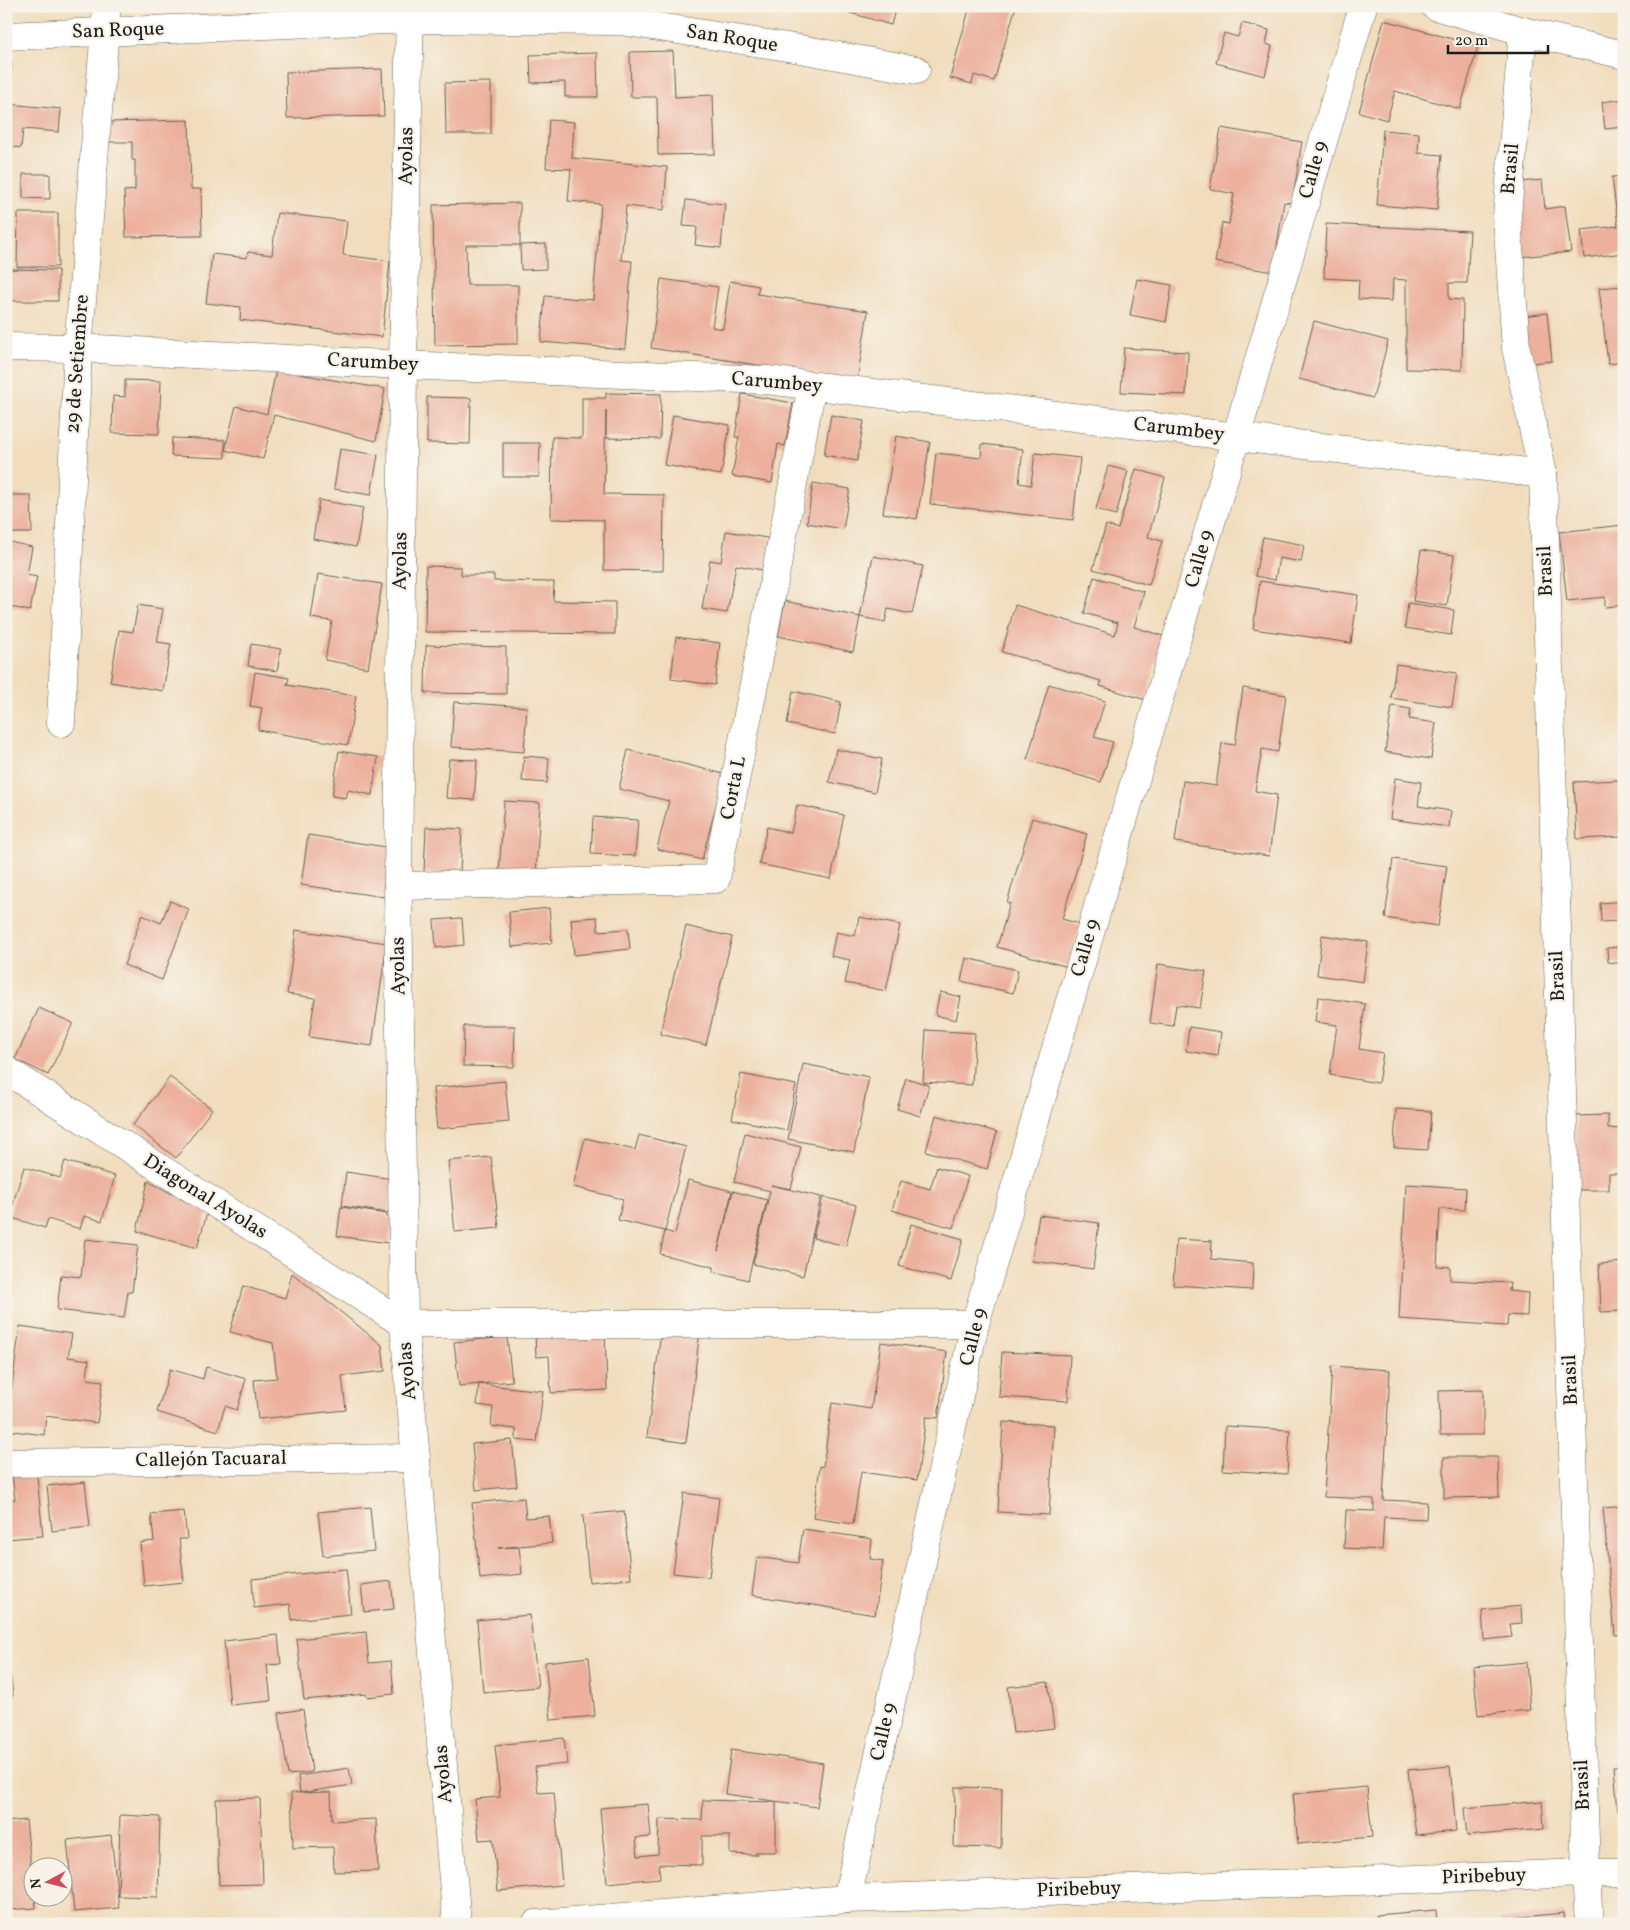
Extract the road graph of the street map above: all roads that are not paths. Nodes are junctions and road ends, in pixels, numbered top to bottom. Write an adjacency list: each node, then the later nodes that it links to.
1 (1363, 6): 13 (street, Calle 9)
2 (1435, 6): 5 (street)
3 (410, 13): 4 (street, San Roque); 8 (street, San Roque); 11 (street, Ayolas)
4 (106, 19): 6 (street, San Roque); 10 (street, 29 de Setiembre)
5 (1524, 31): 7 (street); 14 (street, Brasil)
6 (6, 36)
7 (1624, 55)
8 (916, 70)
9 (6, 347): 10 (street, Carumbey)
10 (78, 348): 11 (street, Carumbey); 15 (street, 29 de Setiembre)
11 (403, 365): 12 (street, Carumbey); 16 (street, Ayolas)
12 (812, 386): 13 (street, Carumbey); 16 (street, Corta L)
13 (1236, 437): 14 (street, Carumbey); 19 (street, Calle 9)
14 (1543, 474): 22 (street, Brasil)
15 (61, 723)
16 (398, 886): 18 (street, Ayolas)
17 (6, 1070): 18 (street, Diagonal Ayolas)
18 (404, 1324): 19 (street); 20 (street, Ayolas)
19 (975, 1324): 24 (street, Calle 9)
20 (416, 1458): 21 (street, Callejón Tacuaral); 25 (street, Ayolas)
21 (6, 1463)
22 (1586, 1873): 23 (street, Piribebuy); 24 (street, Piribebuy); 27 (street, Brasil)
23 (1624, 1873)
24 (847, 1898): 26 (street, Piribebuy)
25 (457, 1924)
26 (536, 1924)
27 (1589, 1924)

